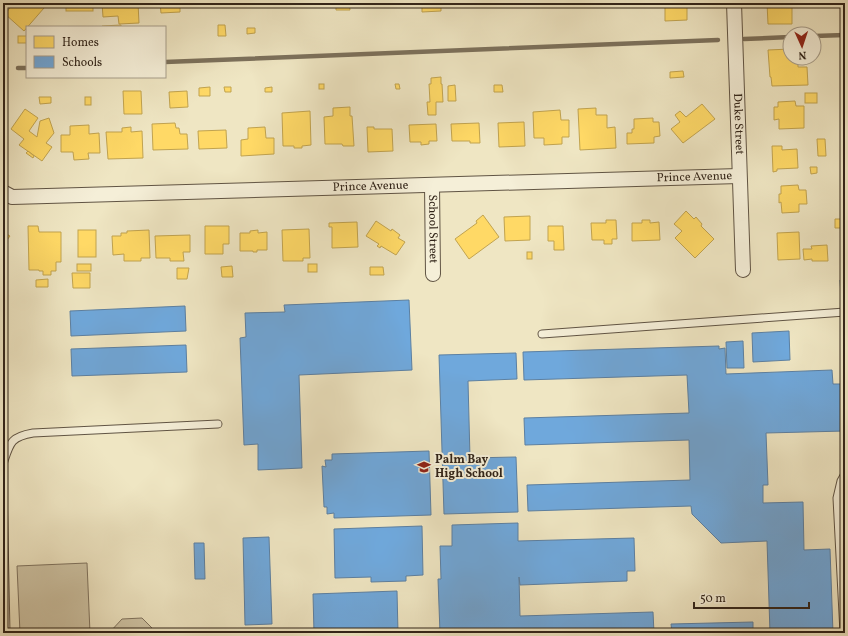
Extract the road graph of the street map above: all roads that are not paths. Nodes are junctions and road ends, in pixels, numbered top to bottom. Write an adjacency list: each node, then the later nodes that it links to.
1 (734, 3): 2 (street, Duke Street)
2 (739, 176): 3 (street, Prince Avenue); 5 (street, Duke Street)
3 (432, 185): 4 (street, Prince Avenue); 6 (street, School Street)
4 (3, 192)
5 (742, 270)
6 (433, 274)
7 (845, 312): 8 (lane)
8 (542, 334)
9 (218, 424): 10 (lane)
10 (3, 464)
11 (845, 474): 14 (lane)
12 (3, 485): 13 (lane)
13 (6, 633)
14 (844, 633)

